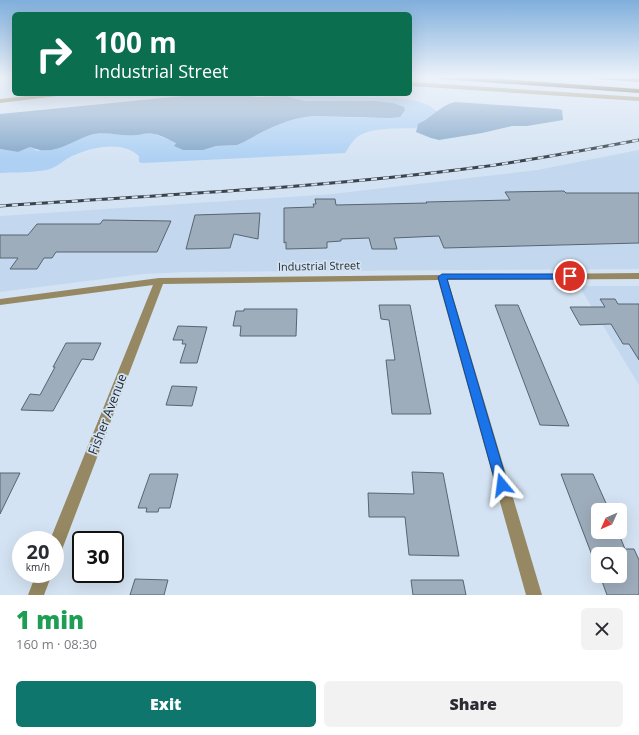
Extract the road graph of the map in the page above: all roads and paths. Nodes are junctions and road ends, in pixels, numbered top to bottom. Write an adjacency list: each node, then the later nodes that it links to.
1 (639, 276): 2 (street, Industrial Street)
2 (442, 277): 3 (street, Industrial Street); 8 (street)
3 (159, 281): 4 (street, Industrial Street); 5 (street, Fisher Avenue)
4 (0, 302)
5 (61, 531)
6 (41, 583): 7 (street)
7 (36, 595)
8 (534, 595)

